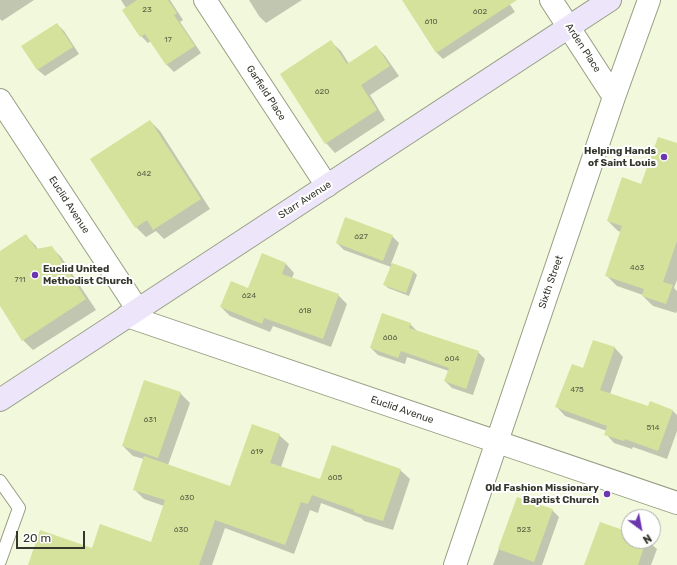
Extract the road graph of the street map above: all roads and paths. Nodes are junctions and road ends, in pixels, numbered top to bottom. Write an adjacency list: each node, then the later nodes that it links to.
1 (205, 0): 8 (street, Garfield Place)
2 (551, 0): 5 (street, Arden Place)
3 (610, 0): 5 (main road, Starr Avenue)
4 (649, 0): 6 (street, Sixth Street)
5 (569, 27): 6 (street, Arden Place); 8 (main road, Starr Avenue)
6 (614, 97): 11 (street, Sixth Street)
7 (0, 100): 9 (street, Euclid Avenue)
8 (327, 186): 9 (main road, Starr Avenue)
9 (133, 313): 10 (main road, Starr Avenue); 11 (street, Euclid Avenue)
10 (0, 400)
11 (497, 442): 13 (street, Euclid Avenue); 15 (street, Sixth Street)
12 (0, 481): 14 (lane)
13 (677, 504)
14 (0, 561)
15 (455, 565)

